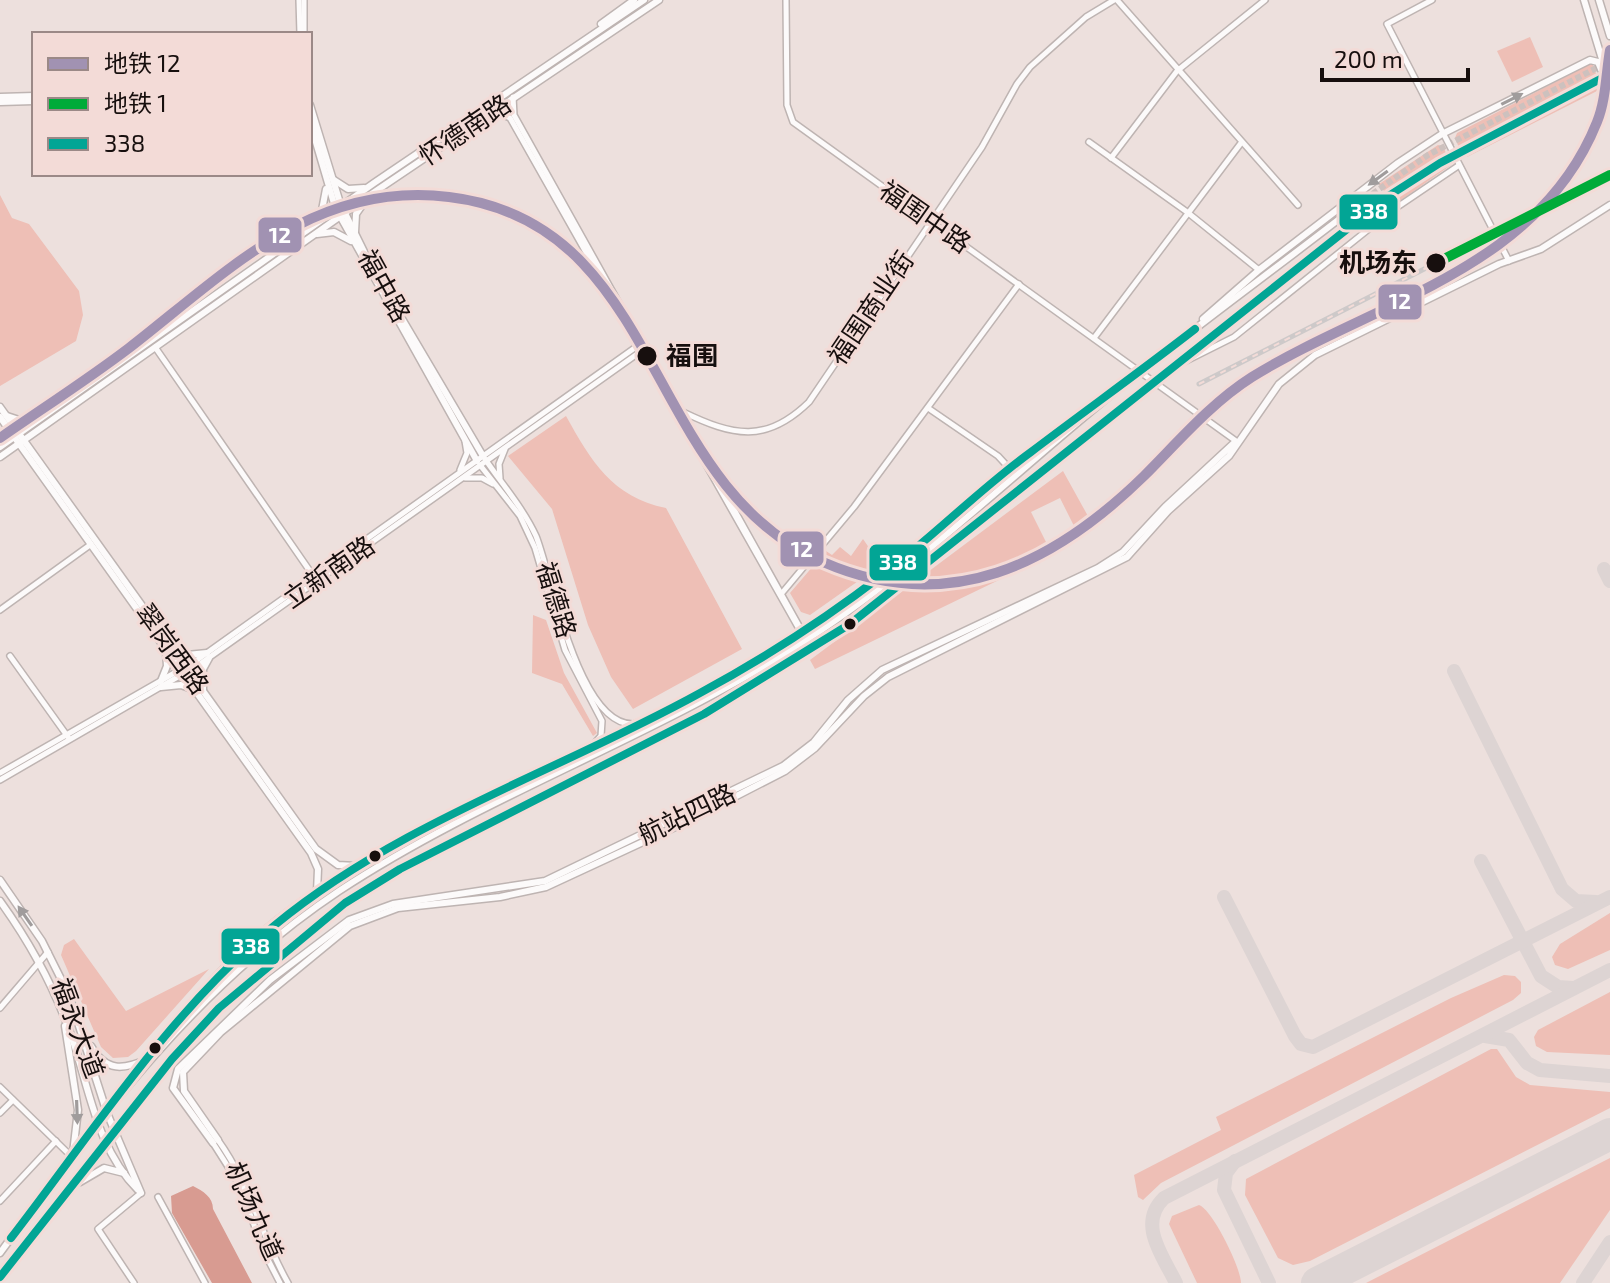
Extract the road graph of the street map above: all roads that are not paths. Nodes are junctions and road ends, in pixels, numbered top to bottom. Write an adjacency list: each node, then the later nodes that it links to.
1 (302, 0): 11 (street)
2 (634, 0): 13 (main road, 怀德南路)
3 (644, 0): 13 (main road, 怀德南路)
4 (659, 0): 16 (main road, 怀德南路)
5 (786, 0): 36 (street, 福围中路)
6 (1116, 0): 14 (street); 36 (street, 福围商业街)
7 (1265, 0): 14 (street)
8 (1432, 0): 22 (street)
9 (1584, 0): 15 (main road)
10 (1599, 0): 12 (main road)
11 (302, 32)
12 (1610, 36)
13 (578, 43): 28 (main road, 怀德南路)
14 (1177, 71): 24 (street); 25 (street)
15 (1610, 88): 22 (main road, one-way to 15)
16 (514, 97): 19 (main road, 怀德南路); 45 (street)
17 (0, 99): 18 (main road)
18 (32, 99)
19 (493, 111): 29 (main road, 怀德南路); 45 (street)
20 (312, 113): 27 (main road, 福中路)
21 (312, 129): 27 (main road, 福中路)
22 (1442, 134): 26 (street); 40 (main road, one-way to 40)
23 (1089, 142): 25 (street)
24 (1241, 143): 31 (street); 35 (street)
25 (1111, 158): 35 (street)
26 (1458, 166): 39 (street); 46 (street)
27 (329, 179): 28 (main road); 34 (main road, 福中路); 37 (main road)
28 (374, 183): 34 (main road, 怀德南路)
29 (373, 193): 34 (main road, 怀德南路); 38 (main road)
30 (1365, 199): 42 (main road)
31 (1298, 205)
32 (1610, 205): 39 (main road, 航站四路)
33 (1373, 209): 46 (main road)
34 (340, 211): 37 (main road, 怀德南路); 38 (main road, 福中路)
35 (1187, 212): 40 (street); 43 (street)
36 (929, 220): 41 (street, 福围中路); 52 (street, 福围商业街)
37 (306, 235): 38 (main road); 44 (main road, 怀德南路); 53 (main road, 怀德南路)
38 (354, 238): 55 (main road, 福中路); 57 (main road, 福中路)
39 (1509, 261): 58 (main road, 航站四路)
40 (1259, 270): 42 (main road)
41 (1019, 284): 43 (street, 福围中路); 50 (street)
42 (1189, 334): 47 (main road)
43 (1094, 338): 47 (street, 福围中路)
44 (155, 347): 56 (main road, 怀德南路); 68 (street)
45 (642, 347): 52 (street); 59 (street, 立新南路); 60 (street, 立新南路); 71 (street)
46 (1177, 366): 48 (main road)
47 (1141, 371): 48 (street, 福围中路); 51 (main road)
48 (1157, 383): 58 (street, 福围中路); 74 (main road)
49 (0, 407): 54 (main road, 翠岗西路)
50 (928, 408): 64 (street); 69 (street)
51 (1093, 409): 64 (main road); 72 (main road)
52 (683, 412): 69 (street)
53 (46, 415): 54 (main road); 56 (main road, 怀德南路)
54 (3, 416): 56 (main road, 翠岗西路)
55 (461, 433): 63 (main road, 福中路); 65 (street)
56 (19, 439): 61 (main road, 怀德南路); 62 (main road, 怀德南路); 67 (main road, 翠岗西路); 73 (main road, 翠岗西路)
57 (473, 440): 60 (street); 63 (main road, 福中路)
58 (1236, 441): 106 (main road, 航站四路)
59 (509, 444): 63 (street, 立新南路); 66 (street)
60 (499, 445): 63 (street, 立新南路)
61 (0, 447)
62 (0, 457)
63 (481, 461): 65 (street, 立新南路); 66 (street, 福德路)
64 (1010, 469): 71 (main road)
65 (453, 481): 66 (street); 68 (street, 立新南路)
66 (500, 486): 82 (street, 福德路)
67 (90, 545): 70 (street); 73 (main road, 翠岗西路)
68 (315, 579): 75 (street, 立新南路)
69 (782, 593): 71 (street)
70 (0, 610)
71 (800, 631): 72 (street); 78 (main road)
72 (806, 640): 74 (street); 81 (main road)
73 (168, 649): 75 (main road); 77 (main road, 翠岗西路); 79 (main road)
74 (812, 650): 104 (main road)
75 (208, 655): 77 (street, 立新南路); 80 (main road)
76 (10, 656): 84 (street)
77 (184, 671): 79 (street, 立新南路); 80 (main road, 翠岗西路)
78 (730, 675): 81 (main road); 83 (main road)
79 (161, 684): 80 (main road); 84 (street, 立新南路)
80 (200, 693): 88 (main road, 翠岗西路); 90 (main road, 翠岗西路)
81 (686, 708): 97 (main road)
82 (600, 709): 83 (street); 85 (street)
83 (640, 723): 85 (main road)
84 (69, 737): 86 (street, 立新南路); 87 (street, 立新南路)
85 (592, 746): 88 (main road)
86 (0, 773)
87 (0, 780)
88 (360, 865): 90 (main road)
89 (0, 880): 92 (main road, 福永大道, one-way to 89)
90 (317, 893): 97 (main road)
91 (0, 901): 93 (main road, 福永大道)
92 (48, 952): 93 (street); 96 (main road, 福永大道)
93 (40, 963): 94 (street); 95 (main road, 福永大道)
94 (0, 1008)
95 (61, 1011): 103 (main road, 福永大道); 108 (main road, one-way to 108)
96 (84, 1034): 98 (main road); 102 (main road, 福永大道)
97 (164, 1044): 98 (main road)
98 (152, 1058): 102 (main road)
99 (0, 1087): 100 (street)
100 (13, 1100): 101 (street); 105 (street)
101 (0, 1113)
102 (107, 1113): 103 (main road); 104 (main road, 福永大道)
103 (98, 1124): 107 (main road, 福永大道); 108 (main road)
104 (114, 1133): 107 (main road); 111 (main road, 福永大道)
105 (56, 1141): 108 (street); 113 (street)
106 (215, 1142): 118 (street, 机场九道); 119 (street, 机场九道)
107 (107, 1143): 109 (main road, 福永大道); 110 (main road)
108 (72, 1157): 114 (main road)
109 (126, 1176): 110 (main road); 111 (main road, 福永大道)
110 (73, 1186): 115 (main road)
111 (141, 1193): 116 (street)
112 (158, 1197): 117 (street)
113 (0, 1201)
114 (0, 1253)
115 (0, 1277)
116 (134, 1283)
117 (205, 1283)
118 (280, 1283)
119 (288, 1283)

